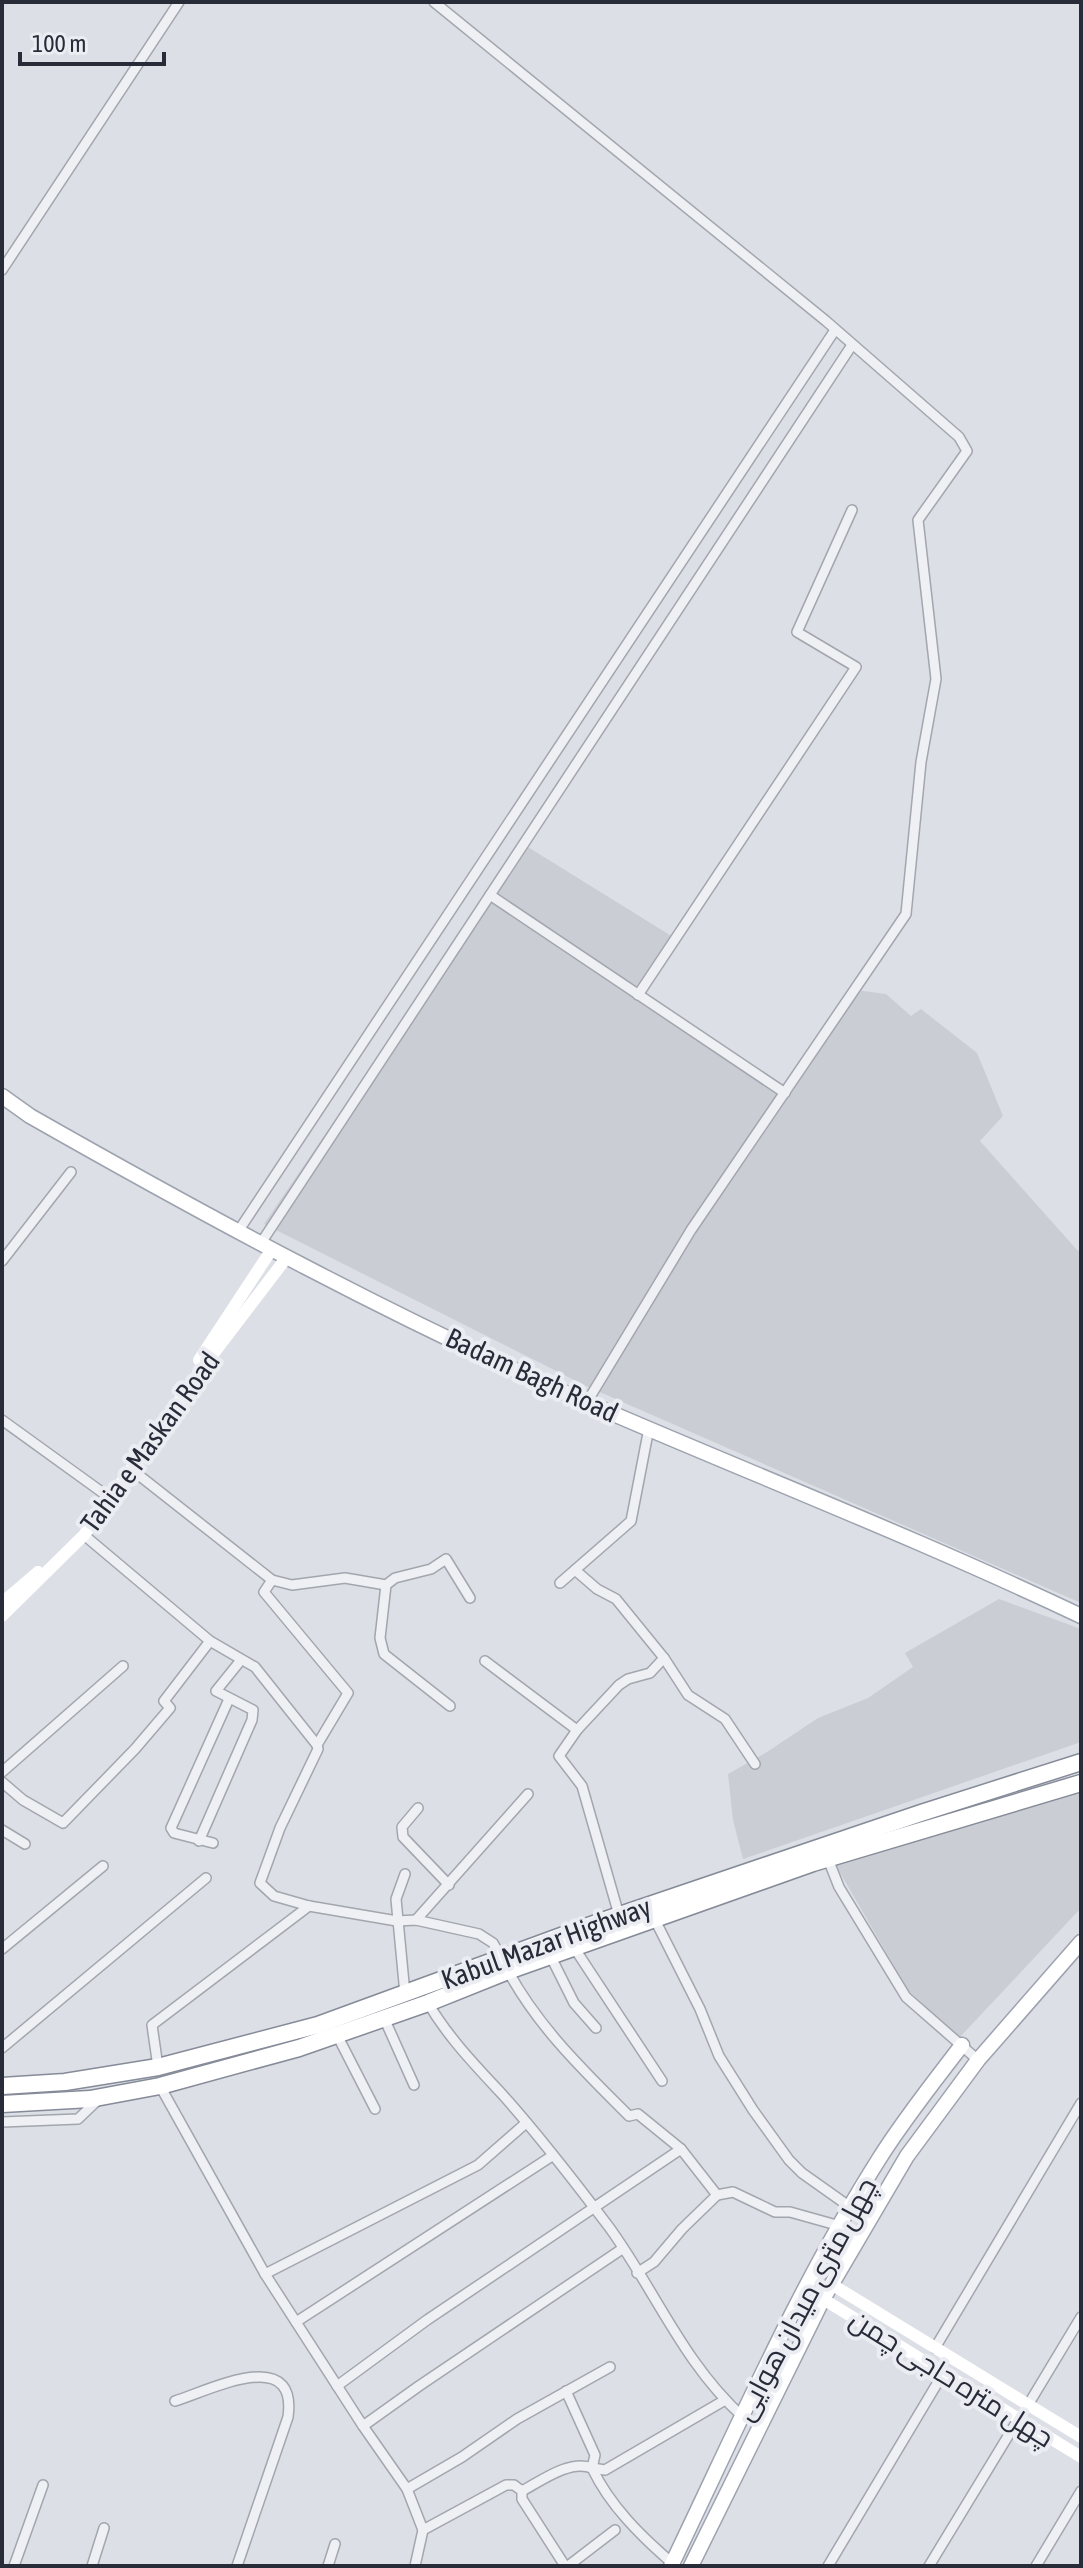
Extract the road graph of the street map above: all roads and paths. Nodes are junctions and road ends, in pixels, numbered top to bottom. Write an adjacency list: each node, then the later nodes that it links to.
1 (179, 2): 3 (street)
2 (434, 2): 4 (street)
3 (2, 270)
4 (835, 330): 5 (street); 12 (street)
5 (852, 345): 7 (street); 9 (street)
6 (852, 510): 8 (street)
7 (490, 895): 8 (street); 13 (street)
8 (638, 995): 9 (street)
9 (785, 1093): 16 (street)
10 (2, 1096): 12 (main road, Badam Bagh Road)
11 (71, 1172): 15 (street)
12 (237, 1233): 13 (main road, Badam Bagh Road)
13 (267, 1246): 14 (main road, Badam Bagh Road); 20 (main road, Tahia e Maskan Road)
14 (287, 1257): 16 (main road, Badam Bagh Road); 19 (main road, Tahia e Maskan Road)
15 (2, 1261)
16 (587, 1402): 18 (main road, Badam Bagh Road)
17 (2, 1420): 20 (street)
18 (649, 1428): 22 (street); 29 (main road, Badam Bagh Road)
19 (131, 1469): 20 (main road, Tahia e Maskan Road); 23 (street)
20 (107, 1496): 21 (main road, Tahia e Maskan Road); 27 (main road, Tahia e Maskan Road)
21 (84, 1535): 28 (main road, Tahia e Maskan Road); 30 (street)
22 (575, 1570): 24 (street); 31 (street)
23 (272, 1580): 25 (street); 38 (street)
24 (560, 1583)
25 (386, 1585): 26 (street); 36 (street)
26 (470, 1598)
27 (2, 1603)
28 (2, 1616)
29 (1081, 1616)
30 (210, 1641): 32 (street); 42 (street)
31 (664, 1658): 37 (street); 40 (street)
32 (241, 1660): 35 (street); 38 (street)
33 (485, 1661): 37 (street)
34 (123, 1666): 41 (street)
35 (229, 1699): 47 (street); 47 (street)
36 (450, 1706)
37 (577, 1730): 56 (street)
38 (317, 1745): 55 (street)
39 (1081, 1762): 56 (highway, Kabul Mazar Highway)
40 (755, 1764)
41 (2, 1772)
42 (2, 1782)
43 (1081, 1783): 50 (highway, Kabul Mazar Highway)
44 (528, 1794): 54 (street)
45 (418, 1808): 54 (street)
46 (2, 1830): 49 (street)
47 (199, 1841): 48 (street)
48 (213, 1843)
49 (25, 1844)
50 (828, 1859): 58 (highway, Kabul Mazar Highway); 70 (street)
51 (103, 1866): 61 (street)
52 (405, 1874): 59 (street)
53 (206, 1878): 71 (street)
54 (449, 1885): 57 (street)
55 (309, 1906): 59 (street); 73 (street)
56 (619, 1915): 64 (highway, Kabul Mazar Highway)
57 (416, 1920): 59 (street); 64 (street)
58 (655, 1920): 62 (highway, Kabul Mazar Highway); 87 (street)
59 (397, 1921): 65 (street)
60 (1081, 1942): 72 (main road)
61 (2, 1949)
62 (575, 1949): 63 (highway, Kabul Mazar Highway); 74 (street)
63 (551, 1957): 64 (highway, Kabul Mazar Highway); 68 (street)
64 (505, 1965): 65 (highway, Kabul Mazar Highway); 66 (highway, Kabul Mazar Highway); 84 (street)
65 (405, 1994): 73 (highway, Kabul Mazar Highway)
66 (428, 2003): 67 (highway, Kabul Mazar Highway); 83 (street)
67 (384, 2018): 69 (highway, Kabul Mazar Highway); 75 (street)
68 (596, 2028)
69 (337, 2035): 77 (highway, Kabul Mazar Highway); 81 (street)
70 (962, 2045): 72 (street); 87 (main road, چهل متری میدان هوایی)
71 (2, 2048)
72 (978, 2060): 93 (main road)
73 (158, 2067): 76 (highway, Kabul Mazar Highway)
74 (662, 2081)
75 (414, 2085)
76 (2, 2086)
77 (160, 2086): 78 (highway, Kabul Mazar Highway); 92 (street)
78 (102, 2097): 80 (highway, Kabul Mazar Highway); 82 (street)
79 (1081, 2103): 97 (street)
80 (2, 2104)
81 (375, 2109)
82 (2, 2122)
83 (526, 2123): 85 (street); 92 (street)
84 (681, 2149): 86 (street); 88 (street)
85 (552, 2156): 88 (street); 96 (street)
86 (717, 2195): 89 (street); 91 (street)
87 (850, 2207): 89 (main road, چهل متری میدان هوایی)
88 (594, 2209): 90 (street); 100 (street)
89 (840, 2226): 105 (main road, چهل متری میدان هوایی)
90 (622, 2249): 91 (street); 107 (street)
91 (637, 2273): 102 (street)
92 (265, 2274): 96 (street)
93 (831, 2284): 94 (main road); 97 (main road, چهل متره حاجی چمن)
94 (823, 2299): 99 (main road, چهل متره حاجی چمن); 126 (main road)
95 (1081, 2317): 104 (street)
96 (296, 2322): 100 (street)
97 (935, 2348): 104 (main road, چهل متره حاجی چمن)
98 (610, 2367): 101 (street)
99 (944, 2372): 106 (main road, چهل متره حاجی چمن); 127 (street)
100 (337, 2386): 107 (street)
101 (566, 2391): 110 (street); 112 (street)
102 (725, 2400): 105 (street); 110 (street)
103 (175, 2401): 122 (street)
104 (1028, 2405): 108 (main road, چهل متره حاجی چمن)
105 (743, 2417): 119 (main road, چهل متری میدان هوایی)
106 (1019, 2418): 109 (main road, چهل متره حاجی چمن); 128 (street)
107 (363, 2426): 112 (street)
108 (1081, 2437)
109 (1081, 2457)
110 (592, 2468): 113 (street); 119 (street)
111 (43, 2485): 120 (street)
112 (407, 2489): 116 (street)
113 (522, 2491): 116 (street); 125 (street)
114 (1081, 2491): 129 (street)
115 (104, 2528): 121 (street)
116 (423, 2530): 124 (street)
117 (615, 2530): 125 (street)
118 (335, 2544): 123 (street)
119 (672, 2564)
120 (14, 2566)
121 (92, 2566)
122 (237, 2566)
123 (328, 2566)
124 (415, 2566)
125 (567, 2566)
126 (691, 2566)
127 (828, 2566)
128 (929, 2566)
129 (1036, 2566)

